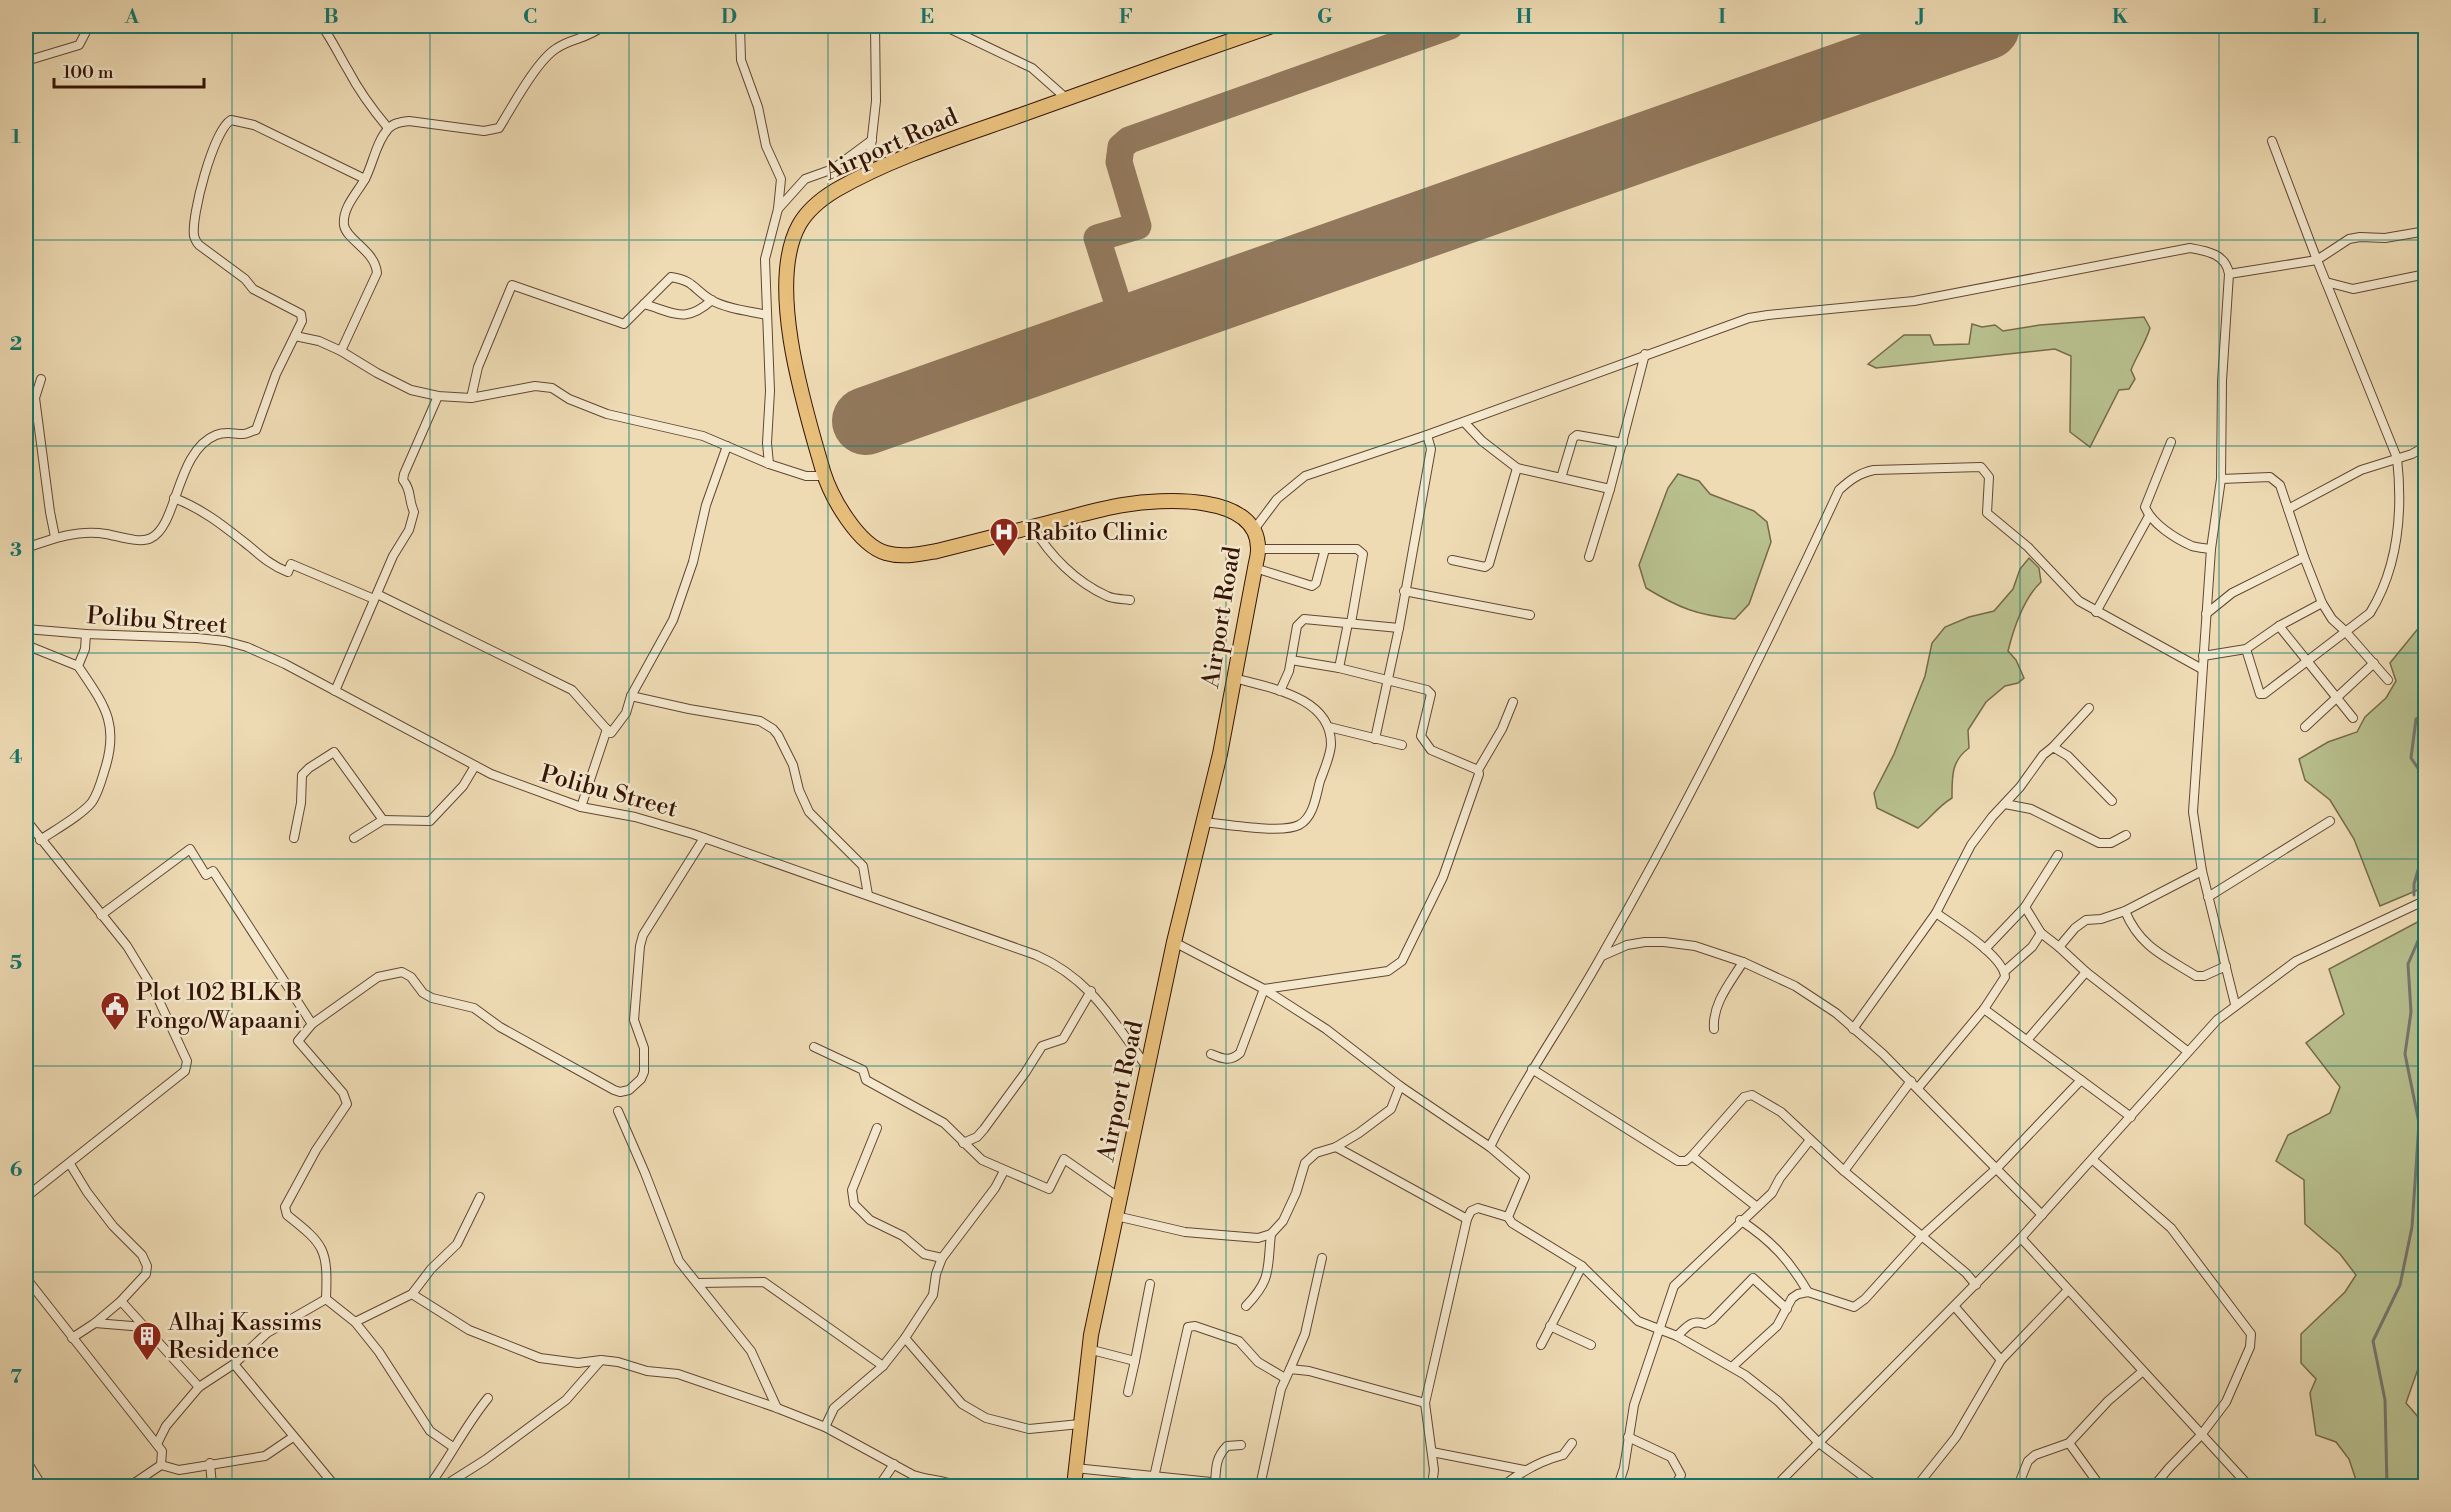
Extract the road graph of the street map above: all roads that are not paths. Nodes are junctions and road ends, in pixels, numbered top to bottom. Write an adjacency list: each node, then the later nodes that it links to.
1 (89, 26): 8 (street)
2 (322, 26): 10 (street)
3 (603, 26): 10 (street)
4 (740, 26): 15 (street)
5 (875, 26): 11 (street)
6 (944, 26): 9 (street)
7 (1272, 26): 9 (highway, Airport Road)
8 (26, 62)
9 (1067, 99): 13 (highway, Airport Road)
10 (388, 128): 14 (street)
11 (872, 140): 13 (street); 15 (street)
12 (2272, 141): 17 (street)
13 (868, 173): 39 (highway, Airport Road)
14 (365, 179): 24 (street); 25 (street)
15 (778, 208): 23 (street)
16 (2426, 231): 17 (street)
17 (2317, 260): 18 (street); 20 (street)
18 (2229, 274): 26 (street); 41 (street)
19 (2426, 274): 20 (street)
20 (2326, 282): 36 (street)
21 (712, 300): 22 (street); 22 (street); 23 (street)
22 (644, 304): 29 (street)
23 (767, 315): 37 (street)
24 (295, 336): 25 (street); 43 (street)
25 (341, 351): 28 (street)
26 (1645, 354): 30 (street); 33 (street)
27 (41, 379): 48 (street)
28 (438, 396): 29 (street); 58 (street)
29 (471, 398): 34 (street)
30 (1464, 422): 31 (street); 38 (street)
31 (1427, 435): 47 (street); 57 (street)
32 (2171, 442): 45 (street)
33 (1623, 443): 40 (street); 42 (street)
34 (727, 446): 37 (street); 84 (street)
35 (2426, 446): 36 (street)
36 (2397, 458): 44 (street); 68 (street)
37 (769, 464): 39 (street)
38 (1518, 468): 40 (street); 55 (street)
39 (824, 476): 46 (highway, Airport Road)
40 (1562, 478): 42 (street)
41 (2221, 479): 44 (street); 52 (street)
42 (1610, 489): 53 (street)
43 (174, 498): 48 (street); 58 (street)
44 (2288, 509): 54 (street)
45 (2149, 516): 52 (street); 61 (street)
46 (1033, 527): 47 (highway, Airport Road); 59 (street)
47 (1253, 531): 50 (highway, Airport Road)
48 (55, 537): 49 (street)
49 (26, 548)
50 (1259, 549): 51 (street); 56 (highway, Airport Road)
51 (1325, 549): 56 (street); 64 (street)
52 (2211, 549): 62 (street)
53 (1590, 557)
54 (2304, 557): 60 (street); 62 (street)
55 (1452, 560)
56 (1255, 568): 79 (highway, Airport Road)
57 (1404, 591): 63 (street); 66 (street)
58 (376, 596): 82 (street); 91 (street)
59 (1130, 600)
60 (2322, 603): 65 (street); 68 (street)
61 (2096, 612): 78 (street); 122 (street)
62 (2206, 614): 72 (street)
63 (1530, 615)
64 (1349, 623): 66 (street); 73 (street); 77 (street)
65 (2278, 626): 71 (street); 74 (street)
66 (1399, 628): 81 (street)
67 (26, 629): 69 (street, Polibu Street)
68 (2345, 631): 74 (street); 75 (street)
69 (86, 634): 76 (street); 82 (street, Polibu Street)
70 (26, 645): 76 (street)
71 (2246, 649): 72 (street); 74 (street)
72 (2203, 656): 78 (street)
73 (1292, 660): 77 (street); 83 (street)
74 (2309, 662): 85 (street)
75 (2374, 663): 80 (street); 85 (street)
76 (78, 666): 108 (street)
77 (1339, 668): 81 (street)
78 (2202, 669): 110 (street)
79 (1234, 678): 83 (street); 103 (highway, Airport Road)
80 (2388, 680)
81 (1387, 681): 92 (street); 96 (street)
82 (335, 691): 95 (street, Polibu Street)
83 (1280, 691): 89 (street)
84 (632, 696): 91 (street); 111 (street)
85 (2338, 697): 88 (street); 90 (street)
86 (1513, 702): 96 (street)
87 (2089, 708): 94 (street)
88 (2354, 718)
89 (1329, 727): 92 (street); 103 (street)
90 (2305, 727)
91 (610, 733): 99 (street)
92 (1376, 739): 93 (street)
93 (1402, 745)
94 (2053, 747): 97 (street); 98 (street)
95 (475, 766): 99 (street, Polibu Street); 101 (street)
96 (1478, 770): 127 (street)
97 (2112, 801)
98 (2005, 804): 104 (street); 116 (street)
99 (581, 807): 107 (street, Polibu Street)
100 (26, 820): 108 (street)
101 (383, 820): 105 (street); 106 (street)
102 (2330, 821): 112 (street)
103 (1203, 822): 119 (highway, Airport Road)
104 (2126, 835)
105 (294, 838)
106 (354, 838)
107 (704, 838): 111 (street, Polibu Street); 131 (street)
108 (40, 840): 117 (street)
109 (2058, 855): 114 (street)
110 (2202, 871): 112 (street); 115 (street)
111 (868, 895): 128 (street, Polibu Street)
112 (2208, 897): 124 (street)
113 (2426, 900): 129 (street)
114 (2025, 907): 118 (street); 121 (street)
115 (2125, 911): 120 (street); 124 (street)
116 (1936, 913): 121 (street); 133 (street)
117 (100, 915): 131 (street); 153 (street)
118 (2041, 933): 120 (street); 125 (street)
119 (1174, 942): 127 (street); 138 (highway, Airport Road)
120 (2059, 947): 126 (street)
121 (1985, 949): 125 (street)
122 (1602, 956): 123 (street); 139 (street)
123 (1743, 962): 132 (street); 133 (street)
124 (2226, 966): 129 (street)
125 (2005, 970): 130 (street)
126 (2086, 972): 134 (street); 136 (street)
127 (1264, 989): 137 (street); 142 (street)
128 (1091, 991): 138 (street, Polibu Street); 148 (street)
129 (2235, 1004): 136 (street)
130 (1984, 1009): 134 (street); 143 (street)
131 (312, 1024): 179 (street)
132 (1714, 1029)
133 (1853, 1029): 141 (street)
134 (2028, 1039): 140 (street)
135 (814, 1047): 148 (street)
136 (2187, 1051): 145 (street)
137 (1211, 1054)
138 (1148, 1067): 159 (highway, Airport Road)
139 (1532, 1069): 150 (street); 151 (street)
140 (2081, 1080): 145 (street); 154 (street)
141 (1911, 1081): 143 (street); 156 (street)
142 (1400, 1086): 149 (street); 150 (street)
143 (1918, 1088): 154 (street)
144 (618, 1111): 173 (street)
145 (2131, 1118): 152 (street)
146 (877, 1128): 169 (street)
147 (1810, 1140): 151 (street); 156 (street); 160 (street)
148 (963, 1143): 155 (street)
149 (1336, 1147): 164 (street); 166 (street)
150 (1490, 1147): 163 (street)
151 (1692, 1156): 160 (street)
152 (2093, 1160): 161 (street); 211 (street)
153 (70, 1164): 157 (street); 180 (street)
154 (1997, 1168): 161 (street); 167 (street)
155 (1004, 1171): 159 (street); 169 (street)
156 (1844, 1171): 167 (street)
157 (26, 1197)
158 (480, 1197): 178 (street)
159 (1120, 1198): 162 (highway, Airport Road)
160 (1757, 1208): 165 (street)
161 (2042, 1215): 168 (street)
162 (1116, 1216): 166 (street); 194 (highway, Airport Road)
163 (1508, 1217): 164 (street); 171 (street)
164 (1467, 1219): 207 (street)
165 (1740, 1221): 177 (street); 188 (street)
166 (1271, 1234): 181 (street)
167 (1922, 1236): 175 (street); 177 (street)
168 (2021, 1238): 175 (street); 176 (street)
169 (942, 1258): 191 (street)
170 (1322, 1258): 201 (street)
171 (1582, 1266): 186 (street); 188 (street)
172 (26, 1278): 190 (street)
173 (697, 1283): 199 (street); 208 (street)
174 (1150, 1284): 197 (street)
175 (1976, 1285): 182 (street)
176 (2068, 1290): 196 (street); 202 (street)
177 (1808, 1292): 183 (street)
178 (412, 1294): 184 (street); 195 (street)
179 (326, 1299): 184 (street); 198 (street)
180 (121, 1301): 185 (street); 187 (street)
181 (1246, 1306)
182 (1955, 1307): 196 (street); 215 (street)
183 (1786, 1309): 189 (street); 200 (street)
184 (355, 1322): 219 (street)
185 (95, 1323): 187 (street); 190 (street)
186 (1550, 1326): 192 (street); 193 (street)
187 (144, 1327): 204 (street)
188 (1660, 1330): 189 (street); 213 (street)
189 (1677, 1336): 200 (street)
190 (72, 1338): 217 (street)
191 (905, 1338): 199 (street); 209 (street)
192 (1591, 1345)
193 (1541, 1346)
194 (1088, 1350): 197 (street); 209 (highway, Airport Road)
195 (601, 1360): 208 (street); 234 (street)
196 (2001, 1360): 246 (street)
197 (1135, 1361): 205 (street)
198 (234, 1364): 204 (street); 212 (street)
199 (883, 1366): 210 (street)
200 (1732, 1367): 215 (street)
201 (1290, 1369): 203 (street); 207 (street)
202 (2143, 1371): 211 (street); 216 (street)
203 (1286, 1378): 227 (street); 239 (street)
204 (200, 1387): 217 (street)
205 (1128, 1392)
206 (488, 1398): 219 (street)
207 (1425, 1403): 220 (street)
208 (777, 1408): 210 (street)
209 (1080, 1424): 225 (highway, Airport Road)
210 (825, 1427): 223 (street)
211 (2201, 1435): 249 (street); 250 (street)
212 (293, 1437): 222 (street); 232 (street)
213 (1628, 1437): 242 (street); 243 (street)
214 (1572, 1443): 226 (street)
215 (1819, 1443): 244 (street); 245 (street)
216 (2069, 1443): 247 (street); 248 (street)
217 (157, 1444): 224 (street)
218 (1241, 1445): 228 (street)
219 (453, 1447): 233 (street)
220 (1432, 1452): 226 (street); 240 (street)
221 (26, 1460): 229 (street)
222 (210, 1463): 224 (street); 231 (street)
223 (894, 1464): 235 (street); 236 (street)
224 (161, 1465): 230 (street)
225 (1075, 1468): 227 (street); 237 (highway, Airport Road)
226 (1524, 1470): 241 (street)
227 (1154, 1477): 228 (street)
228 (1215, 1485): 238 (street)
229 (42, 1486)
230 (130, 1486)
231 (212, 1486)
232 (335, 1486)
233 (429, 1486)
234 (444, 1486)
235 (879, 1486)
236 (958, 1486)
237 (1074, 1486)
238 (1251, 1486)
239 (1260, 1486)
240 (1432, 1486)
241 (1503, 1486)
242 (1618, 1486)
243 (1675, 1486)
244 (1776, 1486)
245 (1876, 1486)
246 (1917, 1486)
247 (2018, 1486)
248 (2100, 1486)
249 (2154, 1486)
250 (2249, 1486)

